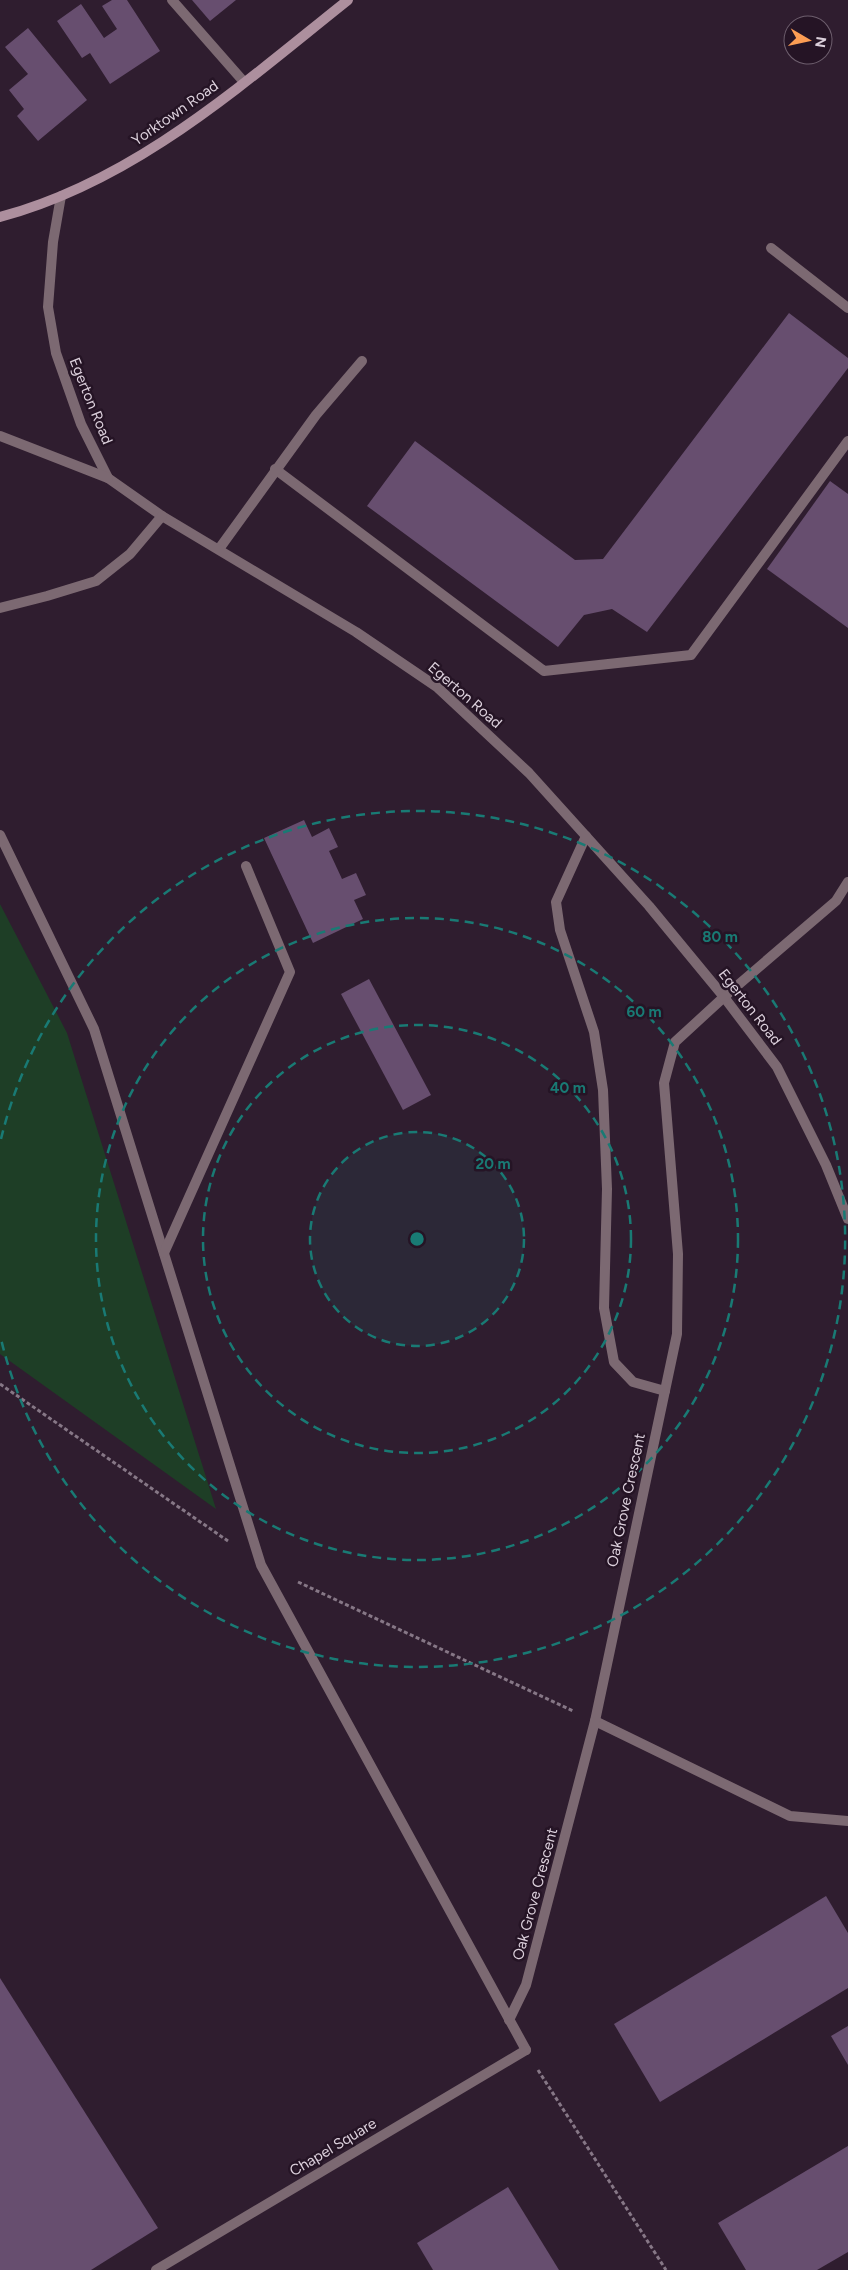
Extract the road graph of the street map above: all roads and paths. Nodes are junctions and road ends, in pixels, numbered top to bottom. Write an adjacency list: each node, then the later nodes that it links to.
1 (172, 0): 3 (street)
2 (348, 0): 3 (street, Yorktown Road)
3 (244, 82): 4 (street, Yorktown Road)
4 (61, 196): 5 (street, Yorktown Road); 12 (street, Egerton Road)
5 (0, 217)
6 (771, 248): 7 (street)
7 (848, 308)
8 (362, 361): 11 (street)
9 (0, 436): 12 (street)
10 (848, 441): 11 (street)
11 (275, 469): 14 (street)
12 (108, 478): 13 (street, Egerton Road)
13 (162, 516): 14 (street, Egerton Road); 15 (street)
14 (219, 549): 17 (street, Egerton Road)
15 (0, 608)
16 (0, 835): 22 (street)
17 (586, 836): 20 (street, Egerton Road); 23 (street)
18 (246, 866): 22 (street)
19 (848, 882): 20 (street, Oak Grove Crescent)
20 (724, 998): 21 (street, Egerton Road); 23 (street, Oak Grove Crescent)
21 (848, 1219)
22 (164, 1253): 26 (street)
23 (664, 1391): 24 (street, Oak Grove Crescent)
24 (595, 1721): 25 (street); 26 (street, Oak Grove Crescent)
25 (848, 1821)
26 (509, 2020): 27 (street)
27 (526, 2050): 28 (street, Chapel Square); 29 (path)
28 (156, 2270)
29 (666, 2270)

